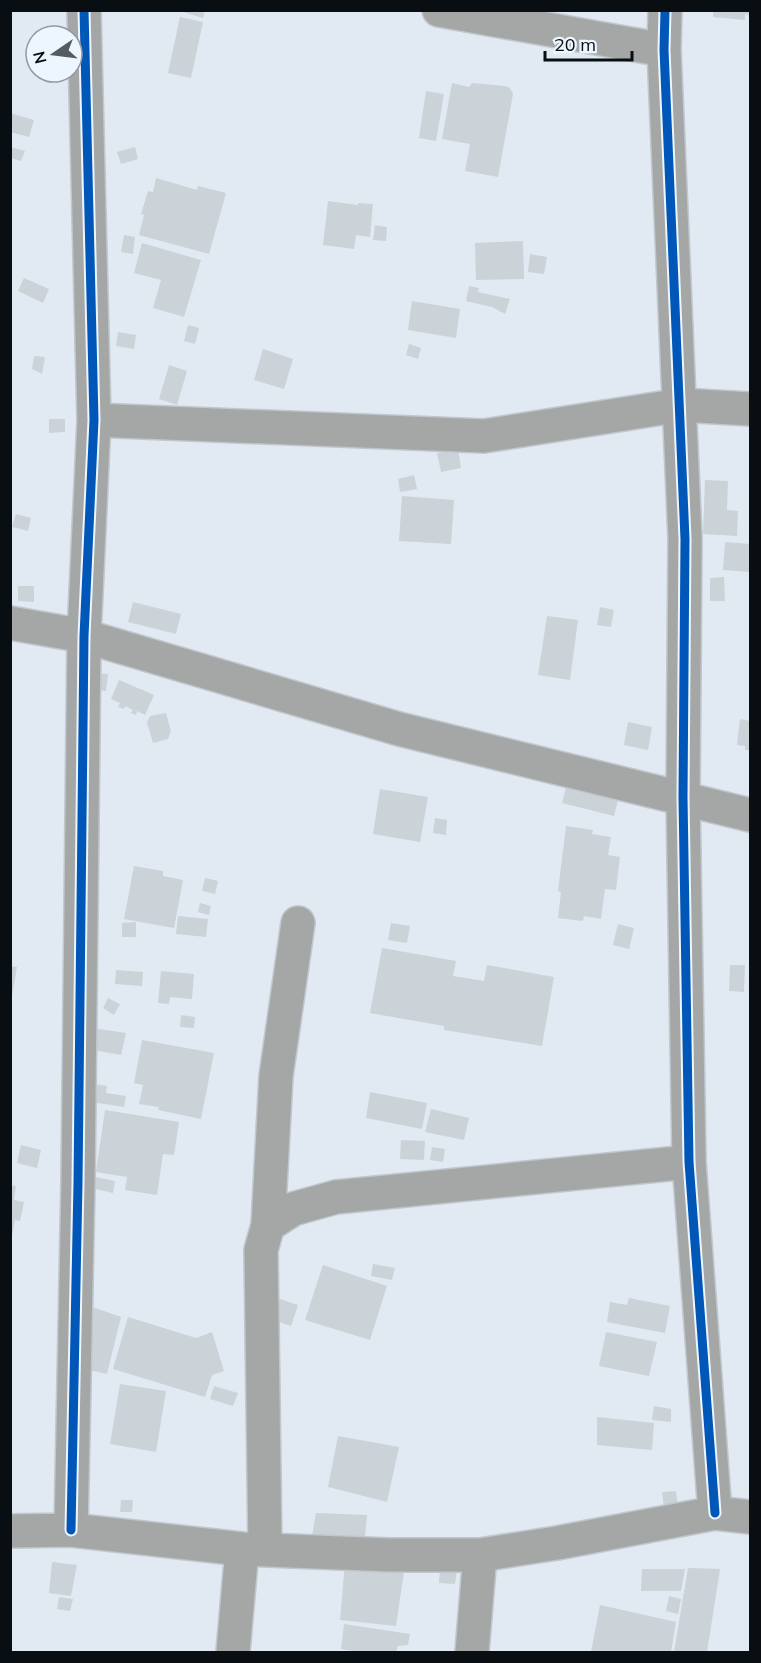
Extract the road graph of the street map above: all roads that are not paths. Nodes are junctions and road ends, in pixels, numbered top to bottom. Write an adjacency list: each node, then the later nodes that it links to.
1 (84, 10): 7 (street)
2 (440, 10): 4 (street)
3 (665, 10): 4 (street)
4 (664, 50): 5 (street)
5 (681, 405): 6 (street); 7 (street); 10 (street)
6 (750, 409)
7 (94, 420): 9 (street)
8 (10, 623): 9 (street)
9 (84, 636): 10 (street); 17 (street)
10 (683, 798): 11 (street); 13 (street)
11 (750, 815)
12 (298, 923): 14 (street)
13 (689, 1162): 14 (street); 15 (street)
14 (268, 1226): 19 (street)
15 (715, 1513): 16 (street); 20 (street)
16 (750, 1516)
17 (71, 1530): 18 (street); 19 (street)
18 (10, 1531)
19 (253, 1550): 20 (street); 21 (street)
20 (480, 1555): 22 (street)
21 (233, 1653)
22 (472, 1653)

